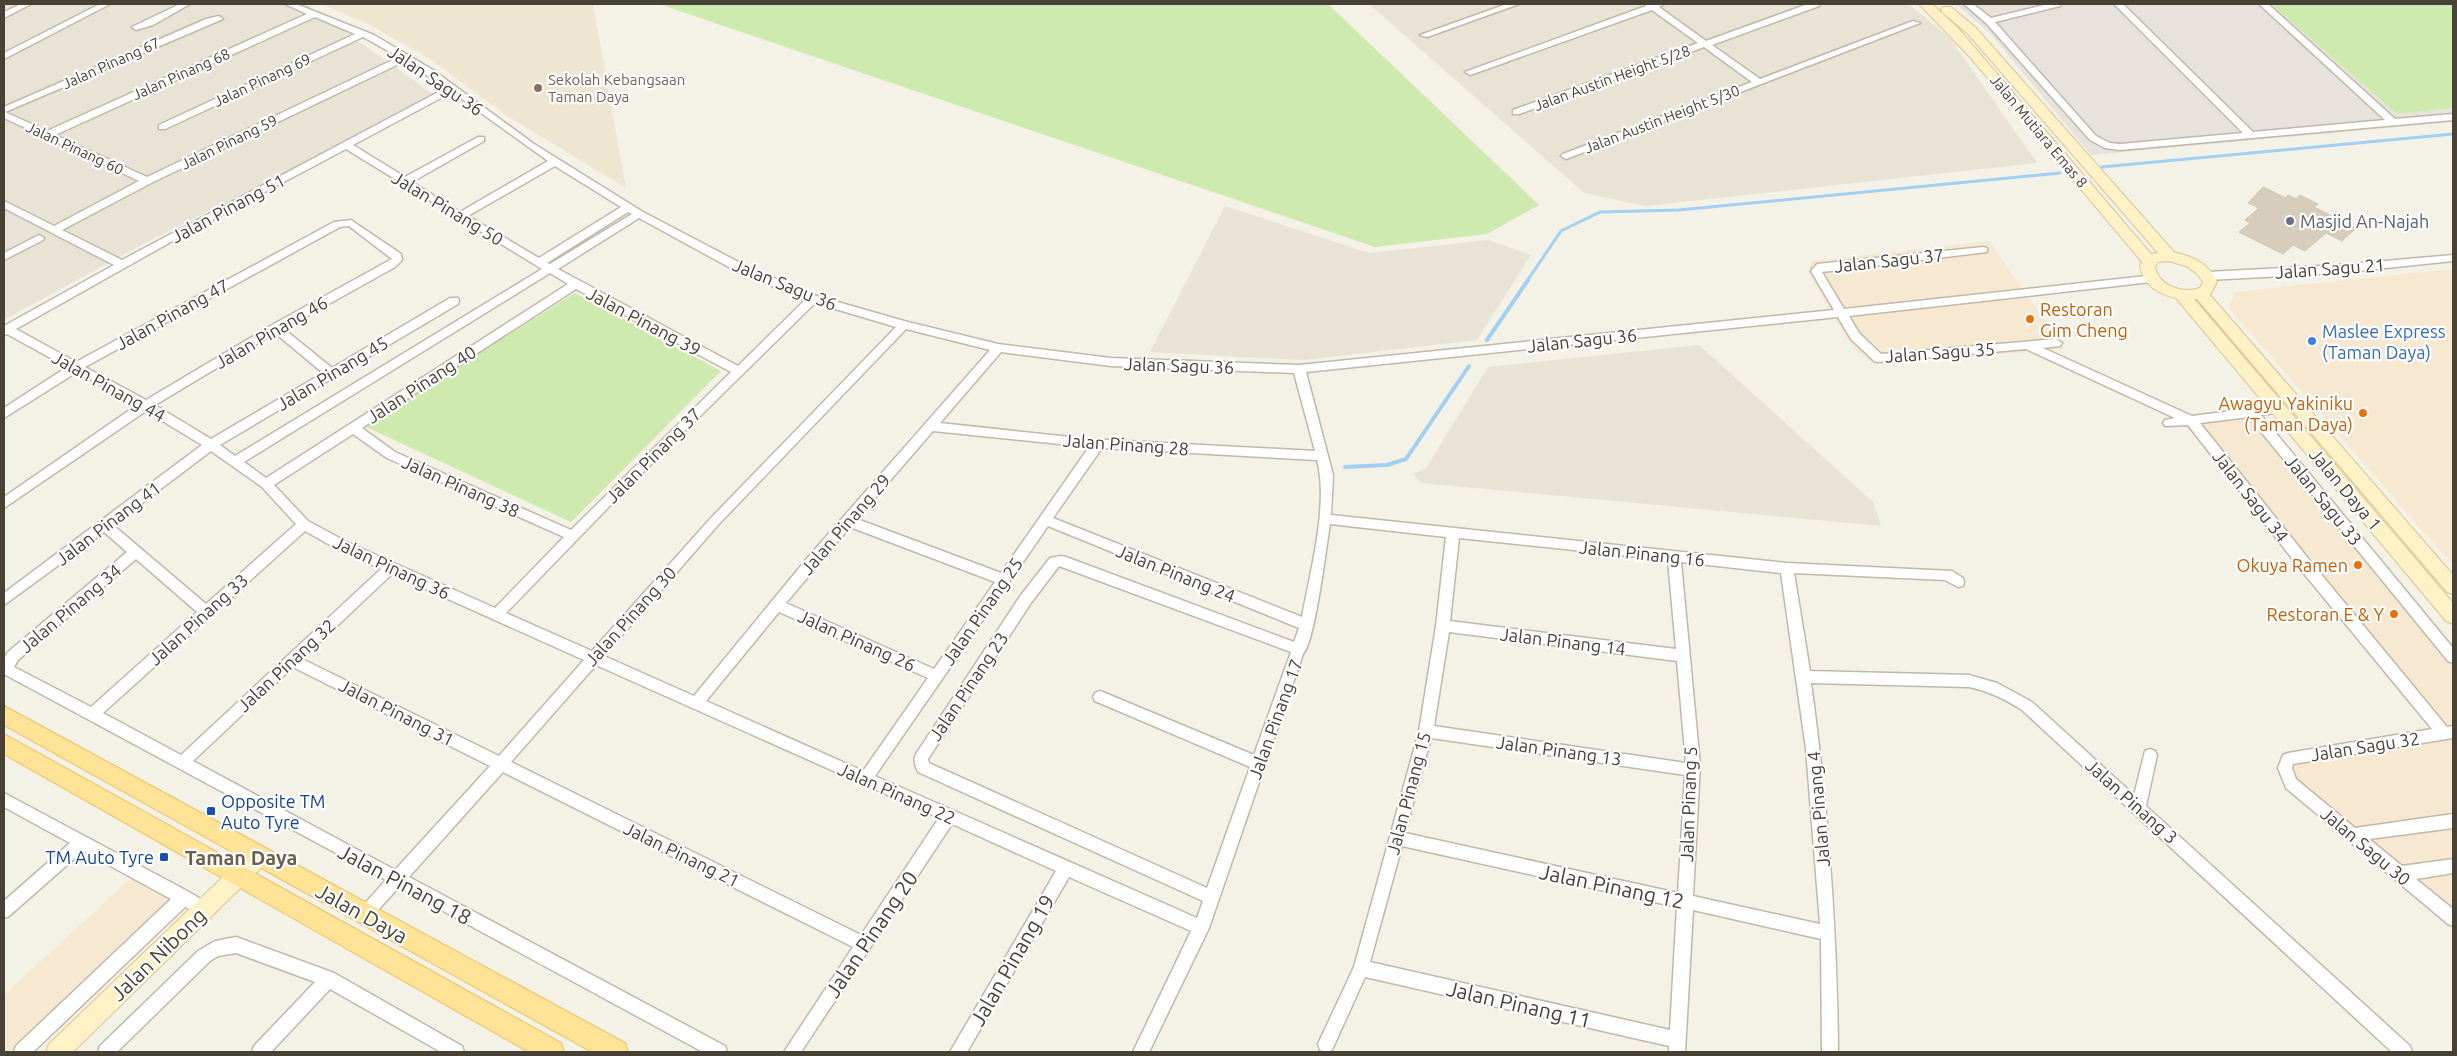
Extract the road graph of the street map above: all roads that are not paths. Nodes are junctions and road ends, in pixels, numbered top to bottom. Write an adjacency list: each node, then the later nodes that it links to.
1 (27, 4): 15 (street)
2 (106, 4): 23 (street)
3 (186, 4): 19 (street)
4 (289, 4): 14 (street, Jalan Sagu 36)
5 (1515, 4): 21 (street)
6 (1816, 4): 22 (street, Jalan Austin Height 5/28)
7 (1925, 4): 53 (main road, Jalan Mutiara Emas 8)
8 (1939, 4): 49 (main road, Jalan Mutiara Emas 8)
9 (1968, 4): 17 (street)
10 (2056, 4): 17 (street)
11 (2118, 4): 35 (street)
12 (2263, 4): 32 (street)
13 (1654, 5): 22 (street); 25 (street)
14 (315, 14): 20 (street, Jalan Sagu 36); 34 (street, Jalan Pinang 68)
15 (4, 16)
16 (220, 19): 28 (street, Jalan Pinang 67)
17 (1989, 21): 35 (street)
18 (1916, 23): 26 (street, Jalan Austin Height 5/30)
19 (136, 27)
20 (362, 34): 24 (street, Jalan Sagu 36); 33 (street, Jalan Pinang 69)
21 (1424, 35)
22 (1707, 44): 26 (street); 29 (street, Jalan Austin Height 5/28)
23 (4, 56)
24 (405, 58): 27 (street, Jalan Sagu 36); 40 (street, Jalan Pinang 59)
25 (1470, 72)
26 (1758, 82): 38 (street, Jalan Austin Height 5/30)
27 (453, 88): 37 (street, Jalan Pinang 51); 39 (street, Jalan Sagu 36)
28 (4, 110)
29 (1516, 112)
30 (4, 115): 34 (street, Jalan Pinang 60)
31 (2453, 117): 32 (street)
32 (2392, 122): 35 (street)
33 (162, 127)
34 (46, 135): 40 (street, Jalan Pinang 60)
35 (2251, 136)
36 (481, 139): 41 (street)
37 (346, 145): 41 (street, Jalan Pinang 50); 55 (street, Jalan Pinang 51)
38 (1566, 156)
39 (556, 161): 43 (street, Jalan Sagu 36); 45 (street)
40 (147, 181): 46 (street, Jalan Pinang 59)
41 (404, 182): 45 (street, Jalan Pinang 50)
42 (4, 204): 46 (street)
43 (628, 207): 44 (street, Jalan Sagu 36); 54 (street)
44 (639, 214): 56 (street); 62 (street, Jalan Sagu 36)
45 (460, 216): 54 (street, Jalan Pinang 50)
46 (54, 230): 55 (street)
47 (39, 238): 50 (street)
48 (1983, 250): 64 (street, Jalan Sagu 37)
49 (2169, 256): 53 (main road); 57 (main road)
50 (4, 257)
51 (2453, 258): 57 (street, Jalan Sagu 21)
52 (397, 260): 66 (street, Jalan Pinang 46); 71 (street, Jalan Pinang 47)
53 (2149, 261): 58 (main road)
54 (539, 263): 56 (street, Jalan Pinang 50)
55 (122, 265): 67 (street, Jalan Pinang 51)
56 (552, 270): 59 (street, Jalan Pinang 39); 86 (street)
57 (2207, 276): 61 (main road)
58 (2151, 278): 60 (main road); 64 (street, Jalan Sagu 36)
59 (576, 284): 73 (street, Jalan Pinang 39); 82 (street, Jalan Pinang 40)
60 (2180, 294): 61 (main road); 76 (main road, Jalan Daya 1)
61 (2200, 294): 102 (main road, Jalan Daya 1)
62 (813, 299): 65 (street, Jalan Sagu 36); 73 (street, Jalan Pinang 37)
63 (454, 301): 74 (street, Jalan Pinang 45)
64 (1842, 313): 69 (street, Jalan Sagu 35); 72 (street, Jalan Sagu 36)
65 (904, 325): 70 (street, Jalan Sagu 36); 113 (street, Jalan Pinang 30)
66 (276, 328): 74 (street); 75 (street, Jalan Pinang 46)
67 (5, 330): 71 (street, Jalan Pinang 44)
68 (2056, 343): 69 (street, Jalan Sagu 35)
69 (2029, 346): 79 (street, Jalan Sagu 35)
70 (998, 348): 72 (street, Jalan Sagu 36); 81 (street, Jalan Pinang 29)
71 (76, 367): 75 (street, Jalan Pinang 44); 78 (street, Jalan Pinang 47)
72 (1299, 369): 85 (street, Jalan Pinang 17)
73 (738, 370): 95 (street, Jalan Pinang 37)
74 (332, 374): 84 (street, Jalan Pinang 45)
75 (146, 405): 84 (street, Jalan Pinang 44); 88 (street, Jalan Pinang 46)
76 (2278, 408): 77 (street); 107 (main road, Jalan Daya 1)
77 (2252, 412): 79 (street); 112 (street, Jalan Sagu 33)
78 (4, 414)
79 (2191, 420): 80 (street); 122 (street, Jalan Sagu 34)
80 (2169, 423)
81 (930, 426): 83 (street, Jalan Pinang 28); 91 (street, Jalan Pinang 29)
82 (353, 428): 87 (street, Jalan Pinang 40); 95 (street, Jalan Pinang 38)
83 (1099, 443): 85 (street, Jalan Pinang 28); 90 (street, Jalan Pinang 25)
84 (211, 445): 86 (street, Jalan Pinang 36); 93 (street, Jalan Pinang 41)
85 (1322, 456): 89 (street, Jalan Pinang 17)
86 (234, 462): 87 (street, Jalan Pinang 36)
87 (266, 484): 92 (street, Jalan Pinang 36)
88 (4, 503)
89 (1325, 519): 94 (street, Jalan Pinang 16); 108 (street, Jalan Pinang 17)
90 (1045, 520): 100 (street, Jalan Pinang 25); 108 (street, Jalan Pinang 24)
91 (848, 521): 100 (street); 104 (street, Jalan Pinang 29)
92 (304, 524): 98 (street, Jalan Pinang 36); 105 (street, Jalan Pinang 33)
93 (105, 525): 96 (street); 103 (street, Jalan Pinang 41)
94 (1453, 533): 97 (street, Jalan Pinang 16); 109 (street, Jalan Pinang 15)
95 (573, 536): 106 (street, Jalan Pinang 37)
96 (136, 552): 105 (street); 119 (street, Jalan Pinang 34)
97 (1674, 556): 99 (street, Jalan Pinang 16); 111 (street, Jalan Pinang 5)
98 (390, 568): 106 (street, Jalan Pinang 36); 114 (street, Jalan Pinang 32)
99 (1787, 568): 101 (street, Jalan Pinang 16); 116 (street, Jalan Pinang 4)
100 (1004, 580): 115 (street, Jalan Pinang 25)
101 (1958, 582)
102 (2453, 585)
103 (4, 600)
104 (777, 604): 115 (street, Jalan Pinang 26); 118 (street, Jalan Pinang 29)
105 (206, 612): 119 (street, Jalan Pinang 33)
106 (496, 615): 113 (street, Jalan Pinang 36)
107 (2453, 616)
108 (1307, 625): 110 (street, Jalan Pinang 17)
109 (1444, 626): 111 (street, Jalan Pinang 14); 121 (street, Jalan Pinang 15)
110 (1300, 650): 127 (street, Jalan Pinang 17); 145 (street, Jalan Pinang 23)
111 (1683, 656): 129 (street, Jalan Pinang 5)
112 (2453, 657)
113 (593, 658): 118 (street, Jalan Pinang 22); 126 (street, Jalan Pinang 30)
114 (292, 660): 125 (street, Jalan Pinang 32); 126 (street, Jalan Pinang 31)
115 (937, 676): 130 (street, Jalan Pinang 25)
116 (1805, 677): 132 (street, Jalan Pinang 3); 152 (street, Jalan Pinang 4)
117 (1100, 698): 127 (street)
118 (696, 704): 130 (street, Jalan Pinang 22)
119 (92, 714): 125 (street, Jalan Pinang 18)
120 (4, 715): 138 (main road, Jalan Daya)
121 (1426, 731): 129 (street, Jalan Pinang 13); 136 (street, Jalan Pinang 15)
122 (2449, 733): 128 (street, Jalan Sagu 32)
123 (4, 742): 142 (main road, Jalan Daya)
124 (2150, 755): 132 (street)
125 (182, 763): 143 (street, Jalan Pinang 18)
126 (501, 764): 143 (street, Jalan Pinang 30); 153 (street, Jalan Pinang 21)
127 (1259, 764): 145 (street, Jalan Pinang 17)
128 (2285, 768): 135 (street, Jalan Sagu 30)
129 (1692, 770): 146 (street, Jalan Pinang 5)
130 (865, 779): 133 (street, Jalan Pinang 22)
131 (4, 800): 137 (street)
132 (2139, 807): 170 (street, Jalan Pinang 3)
133 (949, 816): 140 (street, Jalan Pinang 22); 153 (street, Jalan Pinang 20)
134 (2453, 821): 135 (street)
135 (2352, 835): 141 (street, Jalan Sagu 30)
136 (1397, 838): 146 (street, Jalan Pinang 12); 154 (street, Jalan Pinang 15)
137 (81, 843): 144 (street); 148 (street)
138 (259, 856): 142 (main road, Jalan Nibong); 149 (main road, Jalan Daya)
139 (2453, 866): 141 (street)
140 (1066, 868): 151 (street, Jalan Pinang 22); 167 (street, Jalan Pinang 19)
141 (2399, 874): 150 (street, Jalan Sagu 30)
142 (238, 875): 147 (main road, Jalan Nibong); 163 (main road, Jalan Daya)
143 (397, 880): 149 (street, Jalan Pinang 30); 165 (street, Jalan Pinang 18)
144 (184, 897): 147 (street); 158 (street)
145 (1212, 898): 151 (street, Jalan Pinang 17)
146 (1685, 902): 152 (street, Jalan Pinang 12); 157 (street, Jalan Pinang 5)
147 (204, 909): 159 (main road, Jalan Nibong)
148 (4, 911)
149 (364, 914): 164 (main road, Jalan Daya)
150 (2453, 919)
151 (1201, 928): 168 (street, Jalan Pinang 17)
152 (1828, 933): 169 (street, Jalan Pinang 4)
153 (864, 945): 166 (street, Jalan Pinang 20)
154 (1361, 968): 156 (street, Jalan Pinang 15); 157 (street, Jalan Pinang 11)
155 (328, 979): 160 (street); 161 (street); 162 (street)
156 (1326, 1044)
157 (1677, 1046)
158 (22, 1052)
159 (57, 1052)
160 (106, 1052)
161 (260, 1052)
162 (456, 1052)
163 (552, 1052)
164 (616, 1052)
165 (719, 1052)
166 (792, 1052)
167 (958, 1052)
168 (1141, 1052)
169 (1830, 1052)
170 (2404, 1052)

